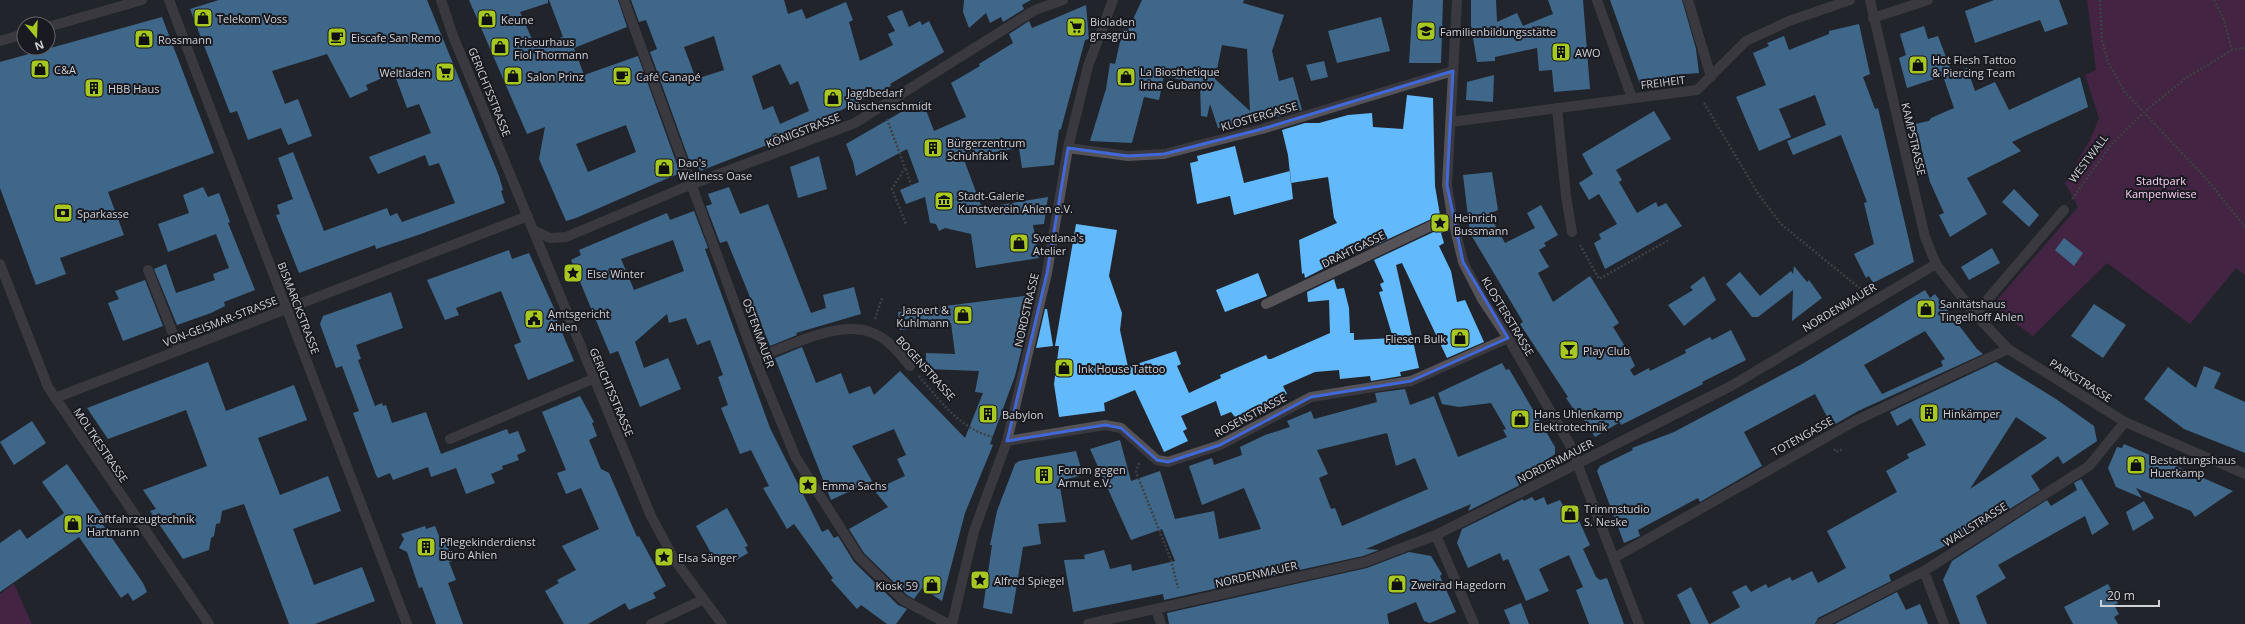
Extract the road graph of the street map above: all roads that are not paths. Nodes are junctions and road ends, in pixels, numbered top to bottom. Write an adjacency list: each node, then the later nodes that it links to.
1 (142, 0): 14 (street)
2 (169, 0): 33 (street, BISMARCKSTRASSE)
3 (441, 0): 25 (street, GERICHTSSTRASSE)
4 (624, 0): 23 (street, OSTENMAUER)
5 (1063, 0): 23 (street, KÖNIGSTRASSE)
6 (1113, 0): 22 (street, NORDSTRASSE)
7 (1457, 0): 17 (street, KLOSTERSTRASSE)
8 (1597, 0): 19 (street)
9 (1688, 0): 18 (street)
10 (1850, 0): 18 (street, FREIHEIT)
11 (1870, 0): 13 (street, KAMPSTRASSE)
12 (1928, 0): 13 (street)
13 (1873, 18): 30 (street, KAMPSTRASSE)
14 (56, 25)
15 (16, 36): 16 (street)
16 (0, 41)
17 (1453, 71): 21 (street, KLOSTERSTRASSE); 22 (street, KLOSTERGASSE)
18 (1711, 77): 19 (street, FREIHEIT)
19 (1632, 98): 20 (street, FREIHEIT)
20 (1557, 108): 21 (street, FREIHEIT); 28 (street)
21 (1451, 122): 26 (street, KLOSTERSTRASSE)
22 (1068, 148): 44 (street, NORDSTRASSE)
23 (690, 185): 27 (street, KÖNIGSTRASSE); 38 (street, OSTENMAUER)
24 (2064, 210): 34 (street)
25 (528, 216): 27 (street, GERICHTSSTRASSE); 33 (street, VON-GEISMAR-STRASSE)
26 (1452, 216): 32 (street, DRAHTGASSE); 35 (street, KLOSTERSTRASSE)
27 (534, 230): 40 (street, GERICHTSSTRASSE)
28 (1572, 232)
29 (0, 264): 41 (street, MOLTKESTRASSE)
30 (1936, 264): 34 (street, PARKSTRASSE); 45 (street, NORDENMAUER)
31 (148, 270): 36 (street)
32 (1266, 304)
33 (287, 309): 36 (street, VON-GEISMAR-STRASSE); 53 (street, BISMARCKSTRASSE)
34 (1975, 314): 37 (street, PARKSTRASSE)
35 (1508, 338): 44 (street, ROSENSTRASSE); 45 (street, KLOSTERSTRASSE)
36 (179, 349): 41 (street, VON-GEISMAR-STRASSE)
37 (2008, 349): 42 (street, PARKSTRASSE); 48 (street, TOTENGASSE)
38 (755, 359): 39 (street, BOGENSTRASSE); 56 (street, OSTENMAUER)
39 (910, 366)
40 (593, 379): 43 (street); 50 (street, GERICHTSSTRASSE)
41 (55, 398): 52 (street, MOLTKESTRASSE)
42 (2125, 422): 46 (street, PARKSTRASSE); 49 (street, WALLSTRASSE)
43 (450, 439)
44 (1008, 441): 57 (street, NORDSTRASSE)
45 (1577, 463): 47 (street, NORDENMAUER); 48 (street, KLOSTERSTRASSE)
46 (2245, 474)
47 (1436, 535): 51 (street, NORDENMAUER); 60 (street)
48 (1614, 558): 61 (street, KLOSTERSTRASSE)
49 (1924, 571): 62 (street, WALLSTRASSE); 63 (street)
50 (702, 600): 54 (street); 55 (street, GERICHTSSTRASSE)
51 (1156, 609): 58 (street, NORDENMAUER); 59 (street)
52 (209, 624)
53 (407, 624)
54 (651, 624)
55 (722, 624)
56 (948, 624)
57 (952, 624)
58 (1088, 624)
59 (1160, 624)
60 (1474, 624)
61 (1639, 624)
62 (1821, 624)
63 (1944, 624)

